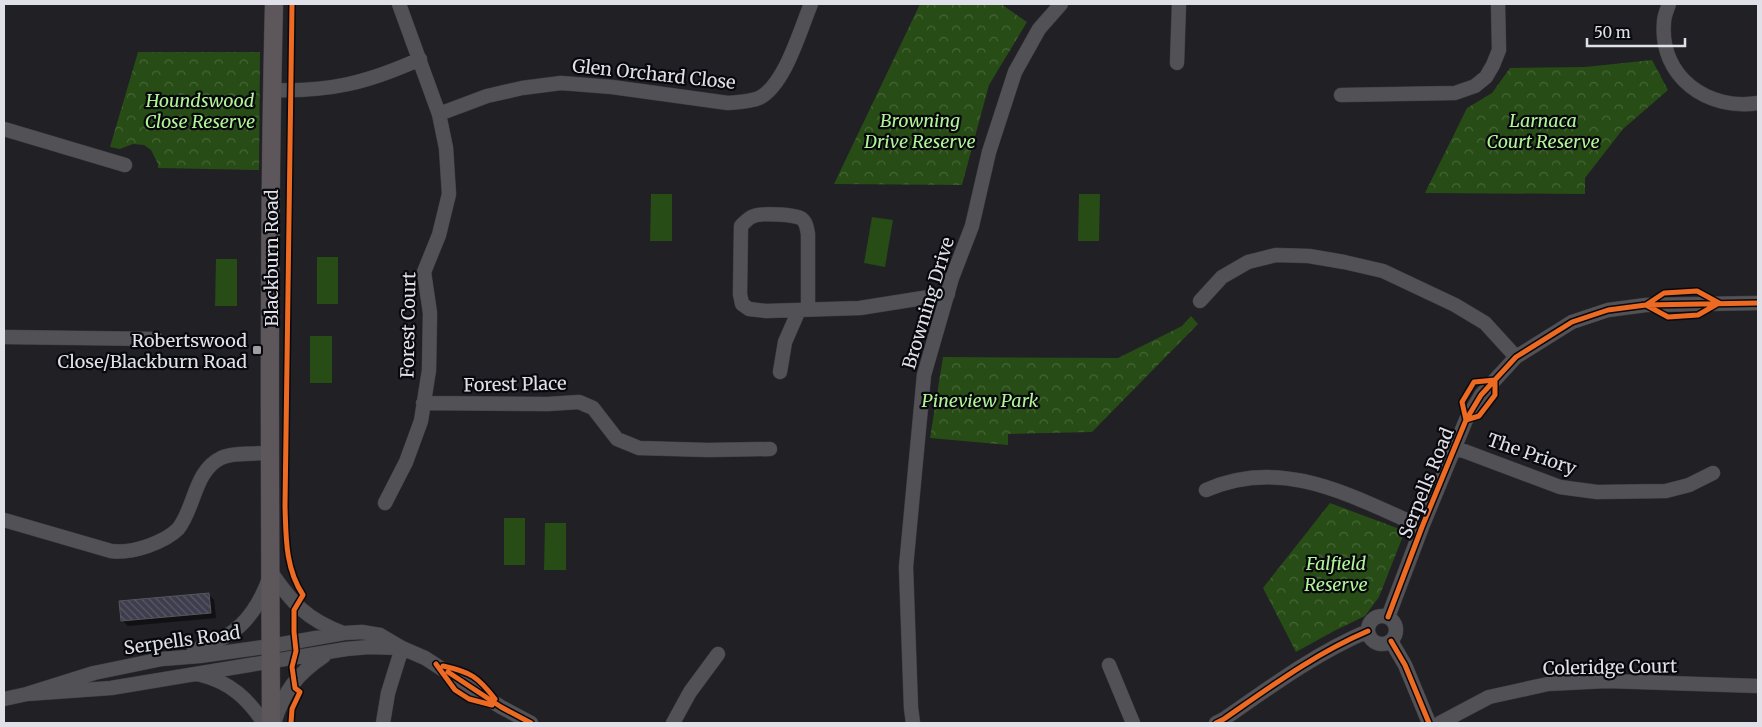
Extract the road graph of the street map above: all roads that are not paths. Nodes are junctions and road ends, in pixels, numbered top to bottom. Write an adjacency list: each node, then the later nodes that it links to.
1 (274, 4): 10 (main road, Blackburn Road)
2 (399, 4): 8 (street, Forest Court)
3 (811, 4): 13 (street, Glen Orchard Close)
4 (1061, 4): 16 (street, Browning Drive)
5 (1178, 4): 9 (street)
6 (1498, 4): 11 (street)
7 (1669, 4): 12 (street)
8 (420, 59): 10 (street); 13 (street, Forest Court)
9 (1177, 63)
10 (272, 90): 27 (main road, Blackburn Road)
11 (1341, 94)
12 (1758, 102)
13 (440, 114): 24 (street, Forest Court)
14 (4, 129): 15 (street)
15 (125, 165)
16 (948, 294): 19 (street); 54 (street, Browning Drive)
17 (1200, 302): 22 (street)
18 (1758, 302): 22 (street, Serpells Road)
19 (804, 310): 19 (street); 23 (street)
20 (4, 337): 21 (street)
21 (156, 339)
22 (1516, 357): 25 (street, Serpells Road)
23 (780, 372)
24 (423, 403): 26 (street, Forest Place); 30 (street, Forest Court)
25 (1456, 448): 28 (street, The Priory); 32 (street, Serpells Road)
26 (770, 449)
27 (271, 453): 31 (street); 33 (main road, Blackburn Road)
28 (1713, 473)
29 (1206, 490): 32 (street)
30 (385, 503)
31 (4, 520)
32 (1422, 527): 34 (street, Serpells Road)
33 (271, 572): 36 (street, Serpells Road); 40 (main road, Blackburn Road); 42 (street, Blackburn Road)
34 (1388, 617): 35 (street); 37 (street)
35 (1368, 632): 37 (street); 48 (street)
36 (344, 633): 38 (street, Serpells Road); 40 (street, Serpells Road)
37 (1391, 641): 56 (street)
38 (402, 648): 39 (street, Serpells Road); 51 (street); 52 (street, Serpells Road)
39 (329, 652): 40 (street, Serpells Road); 50 (street, Blackburn Road)
40 (270, 654): 42 (street, Serpells Road); 44 (street, Serpells Road); 50 (main road, Blackburn Road)
41 (718, 654): 53 (street)
42 (162, 659): 46 (street, Serpells Road)
43 (1109, 665): 55 (street)
44 (193, 674): 46 (street, Serpells Road); 49 (street, Serpells Road)
45 (1758, 686): 57 (street, Coleridge Court)
46 (27, 694): 47 (street, Serpells Road)
47 (4, 699)
48 (1222, 722)
49 (264, 723)
50 (272, 723)
51 (383, 723)
52 (530, 723)
53 (674, 723)
54 (913, 723)
55 (1133, 723)
56 (1430, 723)
57 (1440, 723)

